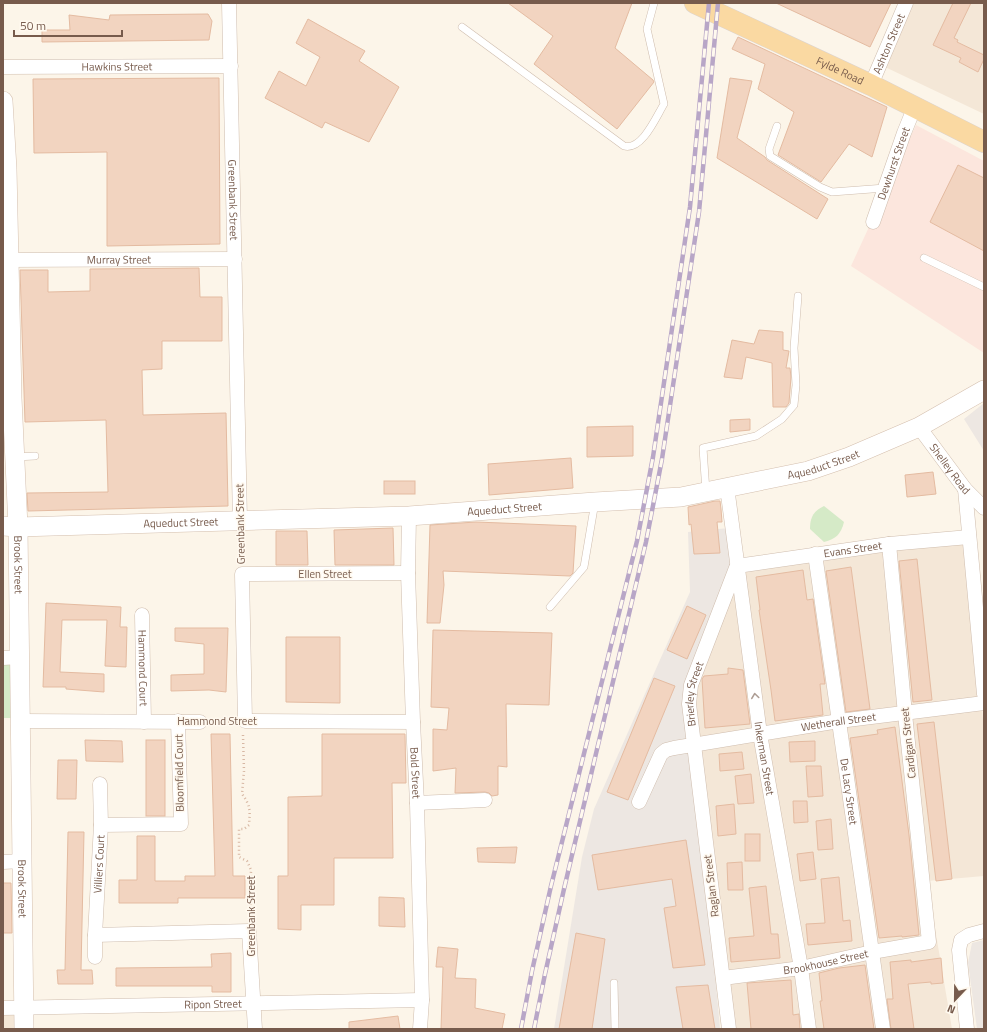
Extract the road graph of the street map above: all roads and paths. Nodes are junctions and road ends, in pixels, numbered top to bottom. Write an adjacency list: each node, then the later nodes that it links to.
1 (229, 3): 6 (street, Greenbank Street)
2 (654, 3): 5 (lane)
3 (695, 3): 8 (main road, Fylde Road)
4 (906, 3): 8 (street, Ashton Street)
5 (462, 26)
6 (230, 66): 7 (street, Hawkins Street); 17 (street, Greenbank Street)
7 (3, 67)
8 (871, 85): 10 (main road, Fylde Road)
9 (3, 101): 13 (street, Brook Street)
10 (915, 106): 12 (main road, Fylde Road); 14 (street, Dewhurst Street)
11 (777, 126): 14 (lane)
12 (984, 142)
13 (5, 170): 18 (street, Brook Street)
14 (885, 188): 15 (street, Dewhurst Street)
15 (873, 222)
16 (924, 258): 19 (lane)
17 (235, 259): 18 (street, Murray Street); 32 (street, Greenbank Street)
18 (6, 260): 22 (street, Brook Street)
19 (984, 287)
20 (798, 296): 28 (lane)
21 (984, 390): 23 (street, Aqueduct Street)
22 (8, 398): 25 (street, Brook Street)
23 (919, 427): 26 (street, Aqueduct Street); 27 (street, Shelley Road)
24 (35, 456): 25 (lane)
25 (15, 457): 33 (street, Brook Street)
26 (727, 487): 28 (street, Aqueduct Street); 37 (street, Inkerman Street)
27 (965, 489): 30 (street, Shelley Road); 34 (street)
28 (706, 492): 29 (street, Aqueduct Street)
29 (595, 502): 31 (street, Aqueduct Street); 40 (lane)
30 (984, 508)
31 (408, 516): 32 (street, Aqueduct Street); 38 (street, Bold Street)
32 (240, 521): 33 (street, Aqueduct Street); 39 (path, Greenbank Street)
33 (10, 527): 42 (street, Brook Street)
34 (969, 537): 35 (street, Evans Street); 43 (street)
35 (889, 544): 36 (street, Evans Street); 45 (street, Cardigan Street)
36 (815, 554): 37 (street, Evans Street); 52 (street, De Lacy Street)
37 (737, 566): 53 (street, Inkerman Street, one-way to 37); 54 (street, Brierley Street)
38 (408, 573): 39 (street, Ellen Street); 51 (street, Bold Street)
39 (242, 574): 48 (street, Greenbank Street)
40 (550, 607)
41 (142, 615): 49 (street, Hammond Court)
42 (11, 657): 46 (street, Brook Street)
43 (984, 694)
44 (984, 703): 45 (street, Wetherall Street)
45 (905, 714): 52 (street, Wetherall Street); 66 (street, Cardigan Street)
46 (20, 721): 49 (street, Hammond Street); 61 (street, Brook Street)
47 (178, 721): 49 (street, Hammond Street); 50 (street, Hammond Street); 59 (street, Bloomfield Court)
48 (245, 721): 50 (path, Hammond Street); 51 (street, Hammond Street); 63 (path, Greenbank Street)
49 (144, 722)
50 (200, 722)
51 (413, 722): 58 (street, Bold Street)
52 (839, 722): 53 (street, Wetherall Street); 67 (street, De Lacy Street)
53 (760, 734): 54 (street, Wetherall Street); 69 (street, Inkerman Street)
54 (694, 743): 57 (street, Brierley Street); 70 (street, Raglan Street)
55 (100, 784): 60 (street)
56 (485, 800): 58 (street)
57 (639, 802)
58 (417, 803): 72 (street, Bold Street)
59 (181, 824): 60 (street, Villiers Court)
60 (101, 825): 65 (street, Villiers Court)
61 (22, 861): 62 (street); 75 (street, Brook Street)
62 (3, 862)
63 (249, 931): 65 (street); 73 (street, Greenbank Street)
64 (984, 931): 83 (street)
65 (95, 935): 68 (street, Villiers Court)
66 (929, 942): 67 (street, Brookhouse Street)
67 (872, 952): 69 (street, Brookhouse Street); 82 (street, De Lacy Street)
68 (95, 957)
69 (801, 968): 70 (street, Brookhouse Street); 81 (street, Inkerman Street)
70 (723, 978): 80 (street, Raglan Street)
71 (614, 982): 79 (lane)
72 (422, 1000): 73 (street, Ripon Street); 78 (street, Bold Street)
73 (254, 1002): 75 (street, Ripon Street); 77 (street, Greenbank Street)
74 (3, 1008): 75 (street, Ripon Street)
75 (24, 1008): 76 (street, Brook Street)
76 (24, 1029)
77 (255, 1029)
78 (420, 1029)
79 (615, 1029)
80 (730, 1029)
81 (809, 1029)
82 (883, 1029)
83 (967, 1029)

